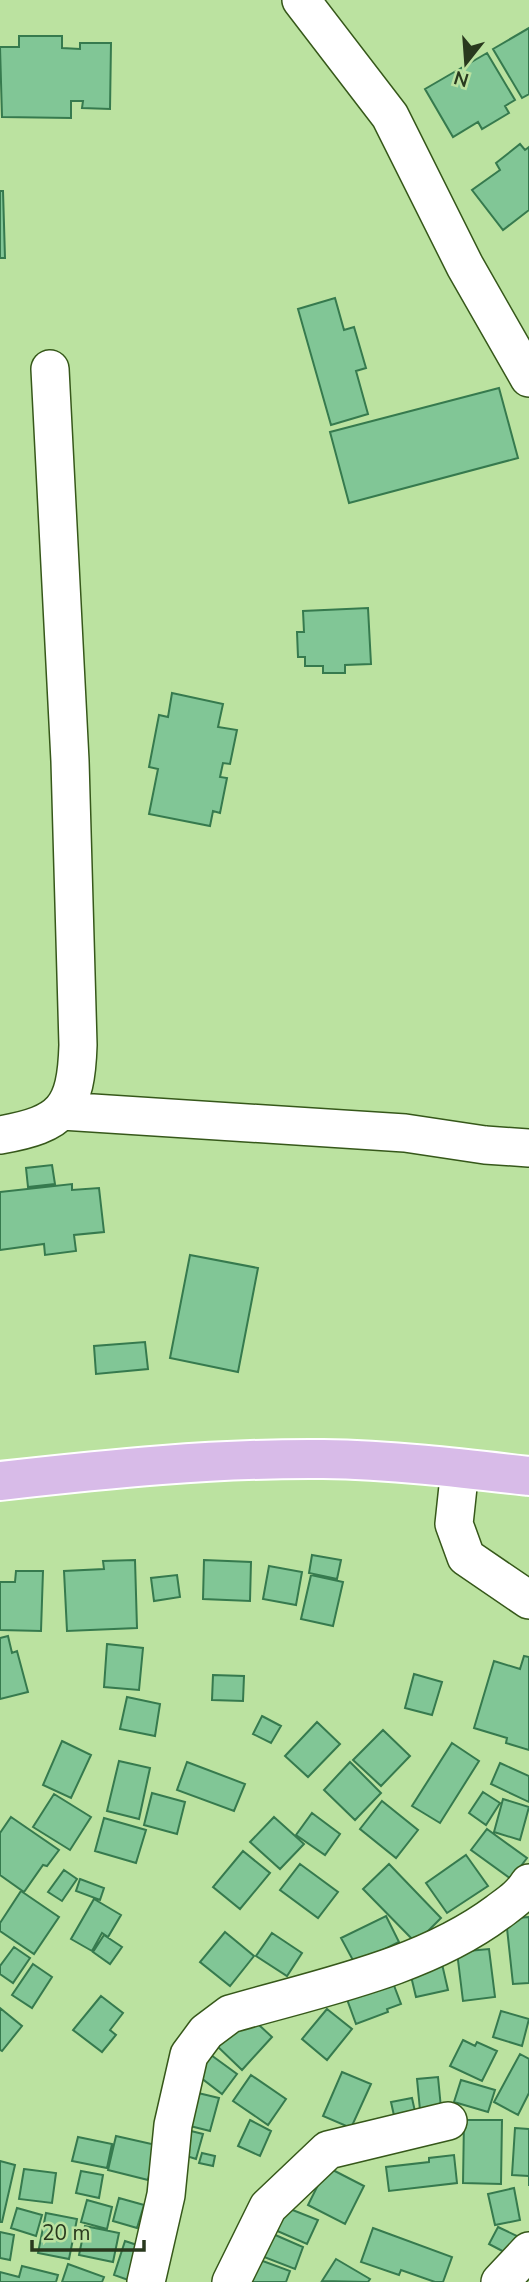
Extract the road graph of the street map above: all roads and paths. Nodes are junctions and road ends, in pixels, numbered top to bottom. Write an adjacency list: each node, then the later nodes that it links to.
1 (302, 0): 3 (street)
2 (50, 369): 4 (street)
3 (529, 378)
4 (62, 1111): 5 (street); 6 (street)
5 (0, 1135)
6 (529, 1148)
7 (460, 1468): 8 (main road); 9 (main road); 10 (street)
8 (529, 1476)
9 (0, 1481)
10 (529, 1600)
11 (529, 1883): 14 (street)
12 (448, 2121): 15 (street)
13 (529, 2251): 16 (street)
14 (146, 2282)
15 (231, 2282)
16 (500, 2282)

